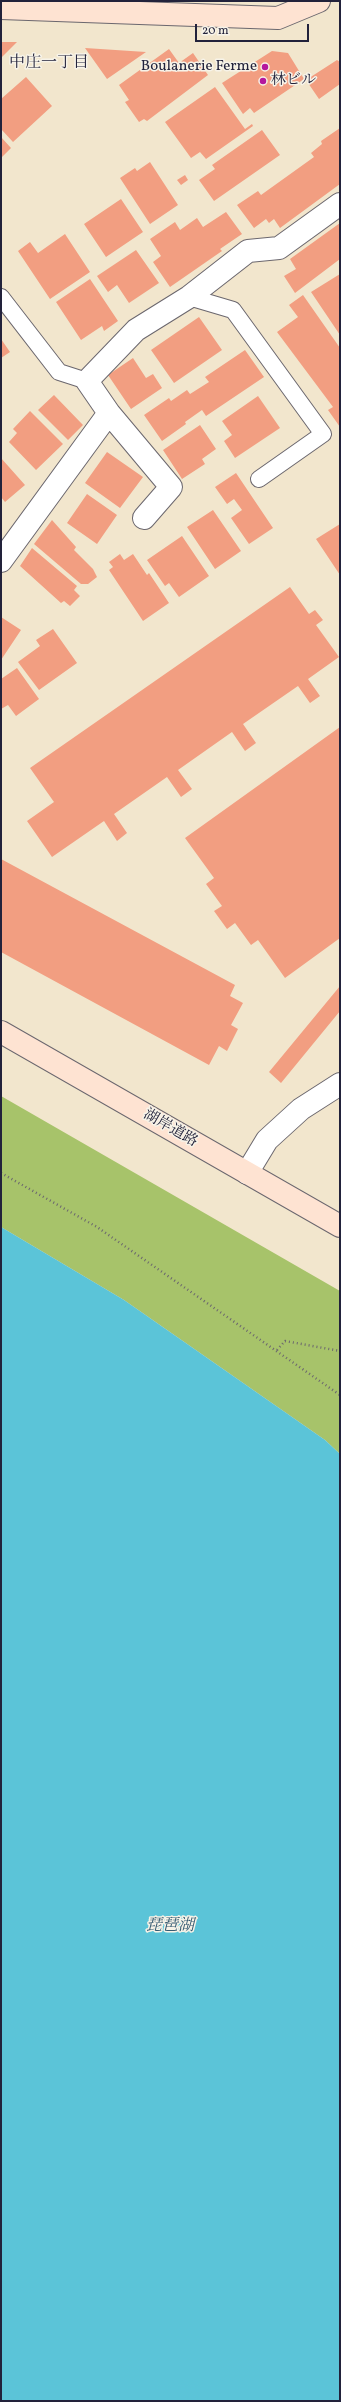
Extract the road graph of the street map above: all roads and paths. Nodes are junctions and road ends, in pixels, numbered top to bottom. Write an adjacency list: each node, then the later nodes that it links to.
1 (319, 1): 2 (main road)
2 (1, 8)
3 (340, 204): 5 (street)
4 (1, 297): 6 (lane)
5 (189, 297): 6 (street); 8 (lane)
6 (87, 381): 7 (street)
7 (109, 414): 9 (street); 10 (street)
8 (259, 479)
9 (144, 518)
10 (1, 561)
11 (1, 1032): 14 (main road, 湖岸道路)
12 (340, 1084): 14 (street)
13 (1, 1173): 16 (path)
14 (247, 1173): 15 (main road, 湖岸道路)
15 (340, 1226)
16 (277, 1350): 17 (path); 18 (path)
17 (340, 1351)
18 (340, 1395)

